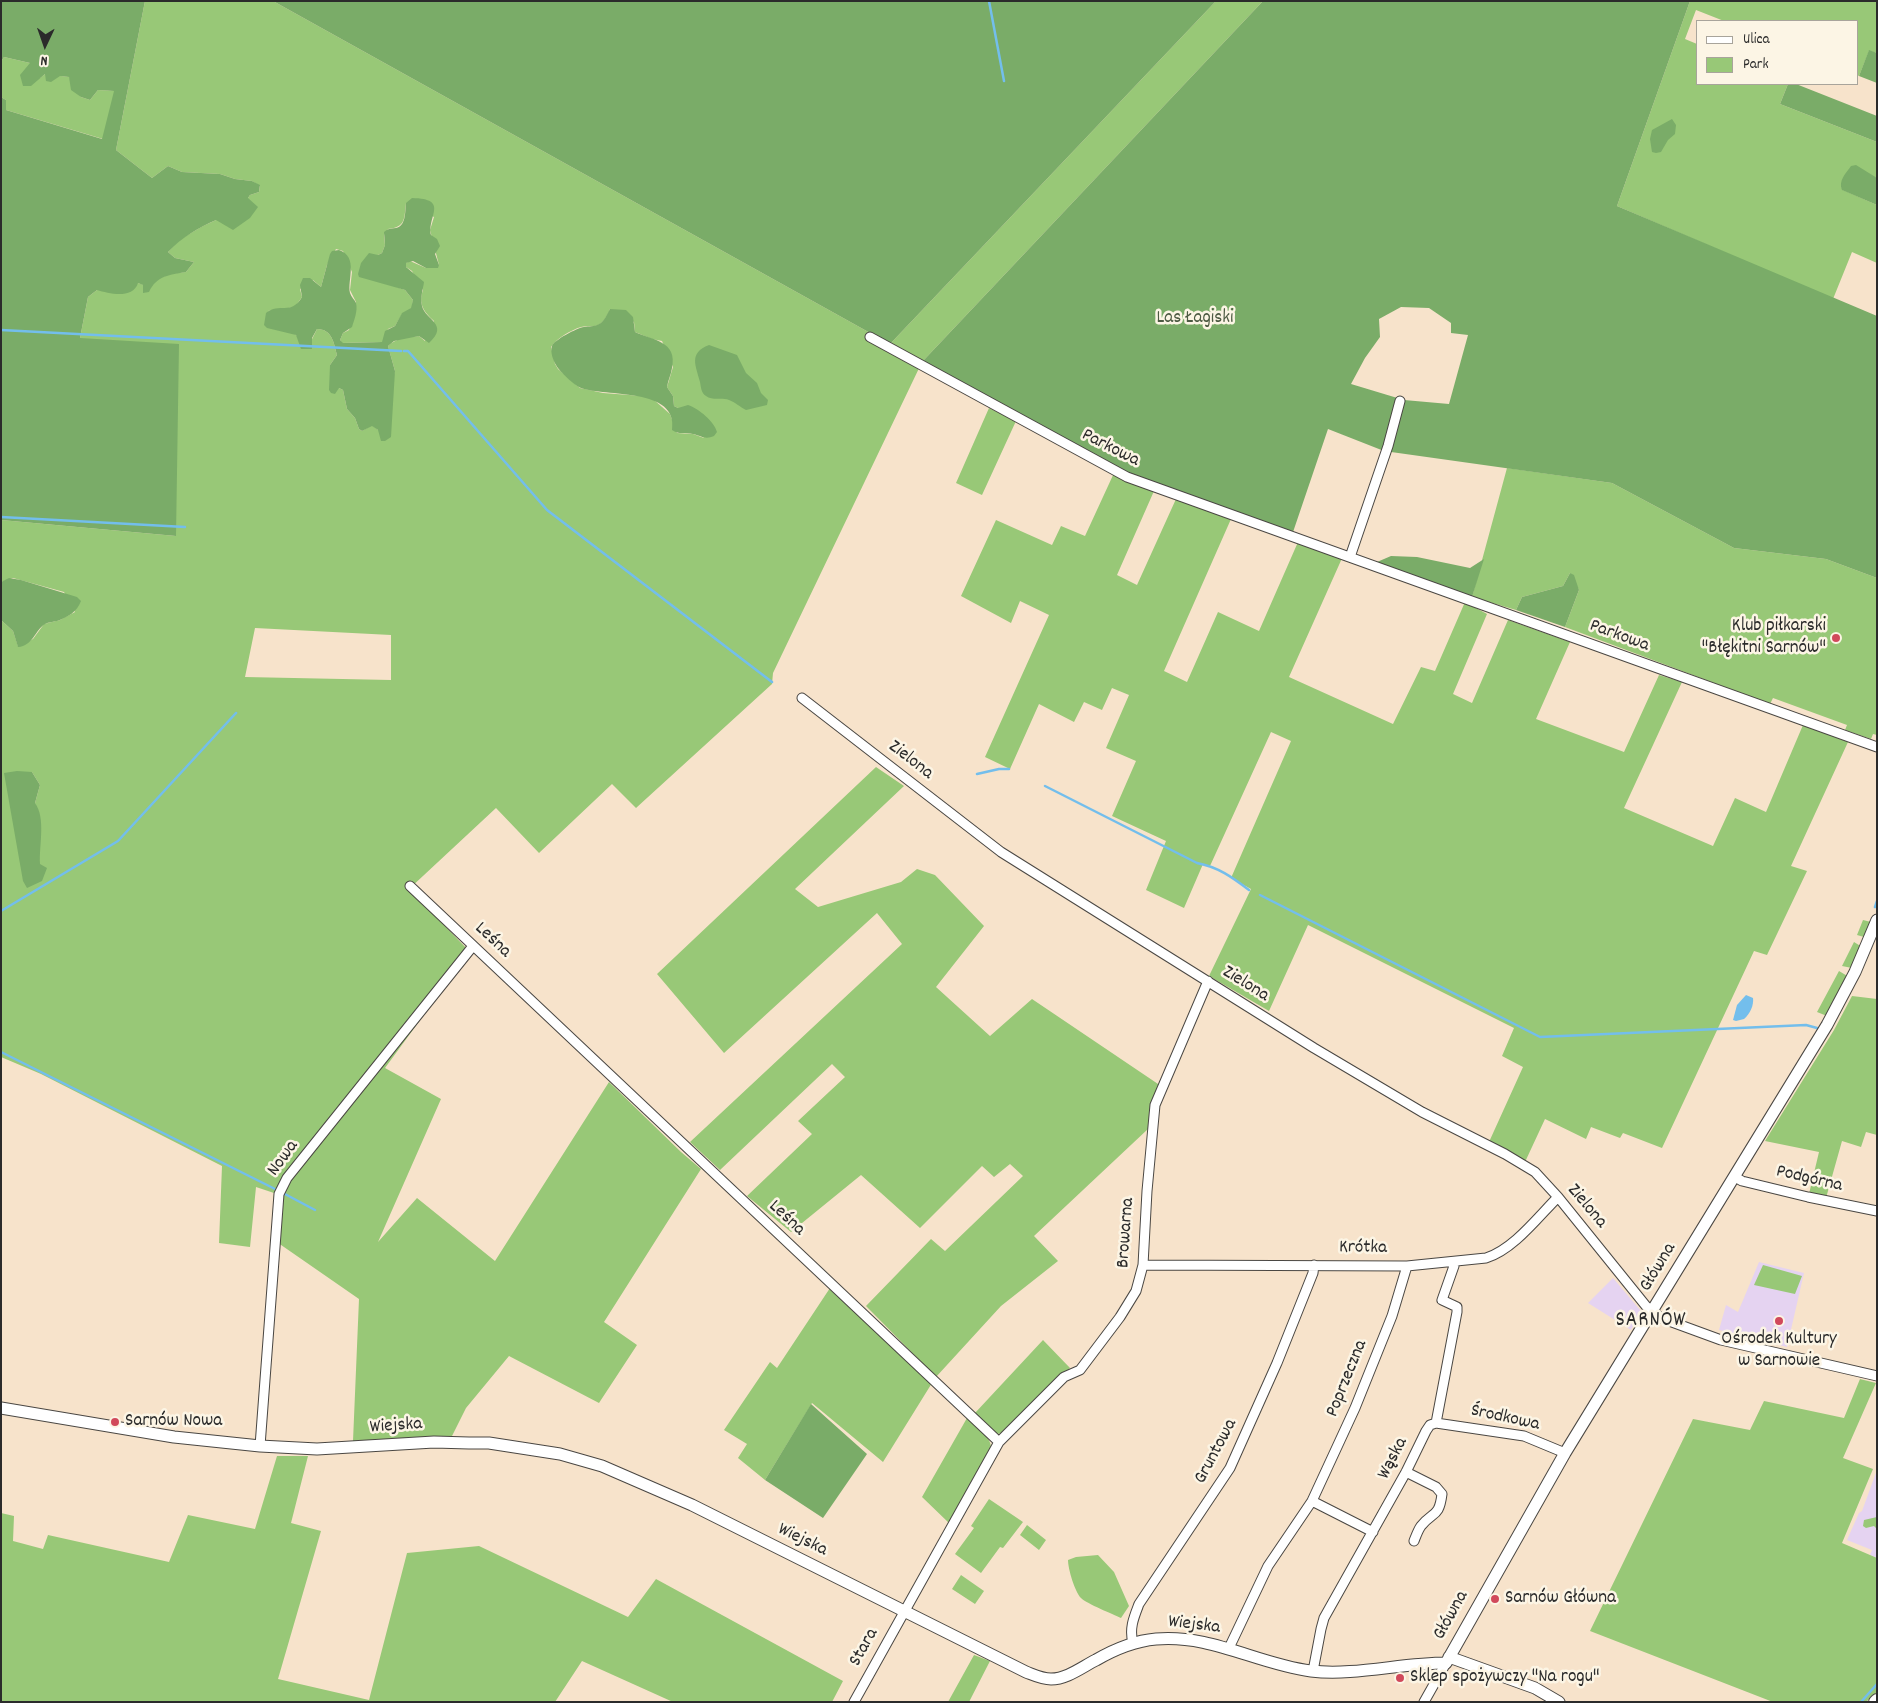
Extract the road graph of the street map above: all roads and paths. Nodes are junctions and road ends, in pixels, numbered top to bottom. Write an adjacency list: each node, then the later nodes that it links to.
1 (870, 337): 3 (street, Parkowa)
2 (1400, 401): 3 (street)
3 (1350, 557): 5 (street, Parkowa)
4 (802, 698): 9 (street, Zielona)
5 (1877, 747)
6 (410, 886): 8 (street, Leśna)
7 (1877, 920): 10 (street, Główna)
8 (473, 946): 21 (street, Leśna); 22 (street, Nowa)
9 (1208, 981): 11 (street, Zielona); 14 (street, Browarna)
10 (1735, 1177): 12 (street, Podgórna); 17 (street, Główna)
11 (1558, 1197): 13 (street, Krótka); 17 (street, Zielona)
12 (1877, 1211)
13 (1454, 1262): 16 (street, Krótka); 20 (street)
14 (1143, 1265): 15 (street, Krótka); 21 (street, Browarna)
15 (1314, 1265): 16 (street, Krótka); 29 (street, Gruntowa)
16 (1408, 1266): 25 (street, Poprzeczna)
17 (1653, 1312): 18 (street); 23 (street, Główna)
18 (1877, 1376)
19 (1, 1408): 22 (street, Wiejska)
20 (1436, 1424): 23 (street, Środkowa); 24 (street, Wąska)
21 (999, 1442): 28 (street)
22 (260, 1446): 28 (street, Wiejska)
23 (1565, 1453): 31 (street, Główna)
24 (1406, 1472): 26 (street, Wąska); 27 (street)
25 (1312, 1501): 26 (street); 30 (street, Poprzeczna)
26 (1373, 1532): 32 (street, Wąska)
27 (1414, 1541)
28 (904, 1611): 29 (street, Wiejska); 33 (street, Stara)
29 (1133, 1643): 30 (street, Wiejska)
30 (1228, 1648): 32 (street, Wiejska)
31 (1448, 1660): 32 (street, Wiejska); 34 (street, Główna); 35 (street, Wiejska)
32 (1313, 1671)
33 (854, 1702)
34 (1424, 1702)
35 (1559, 1702)

